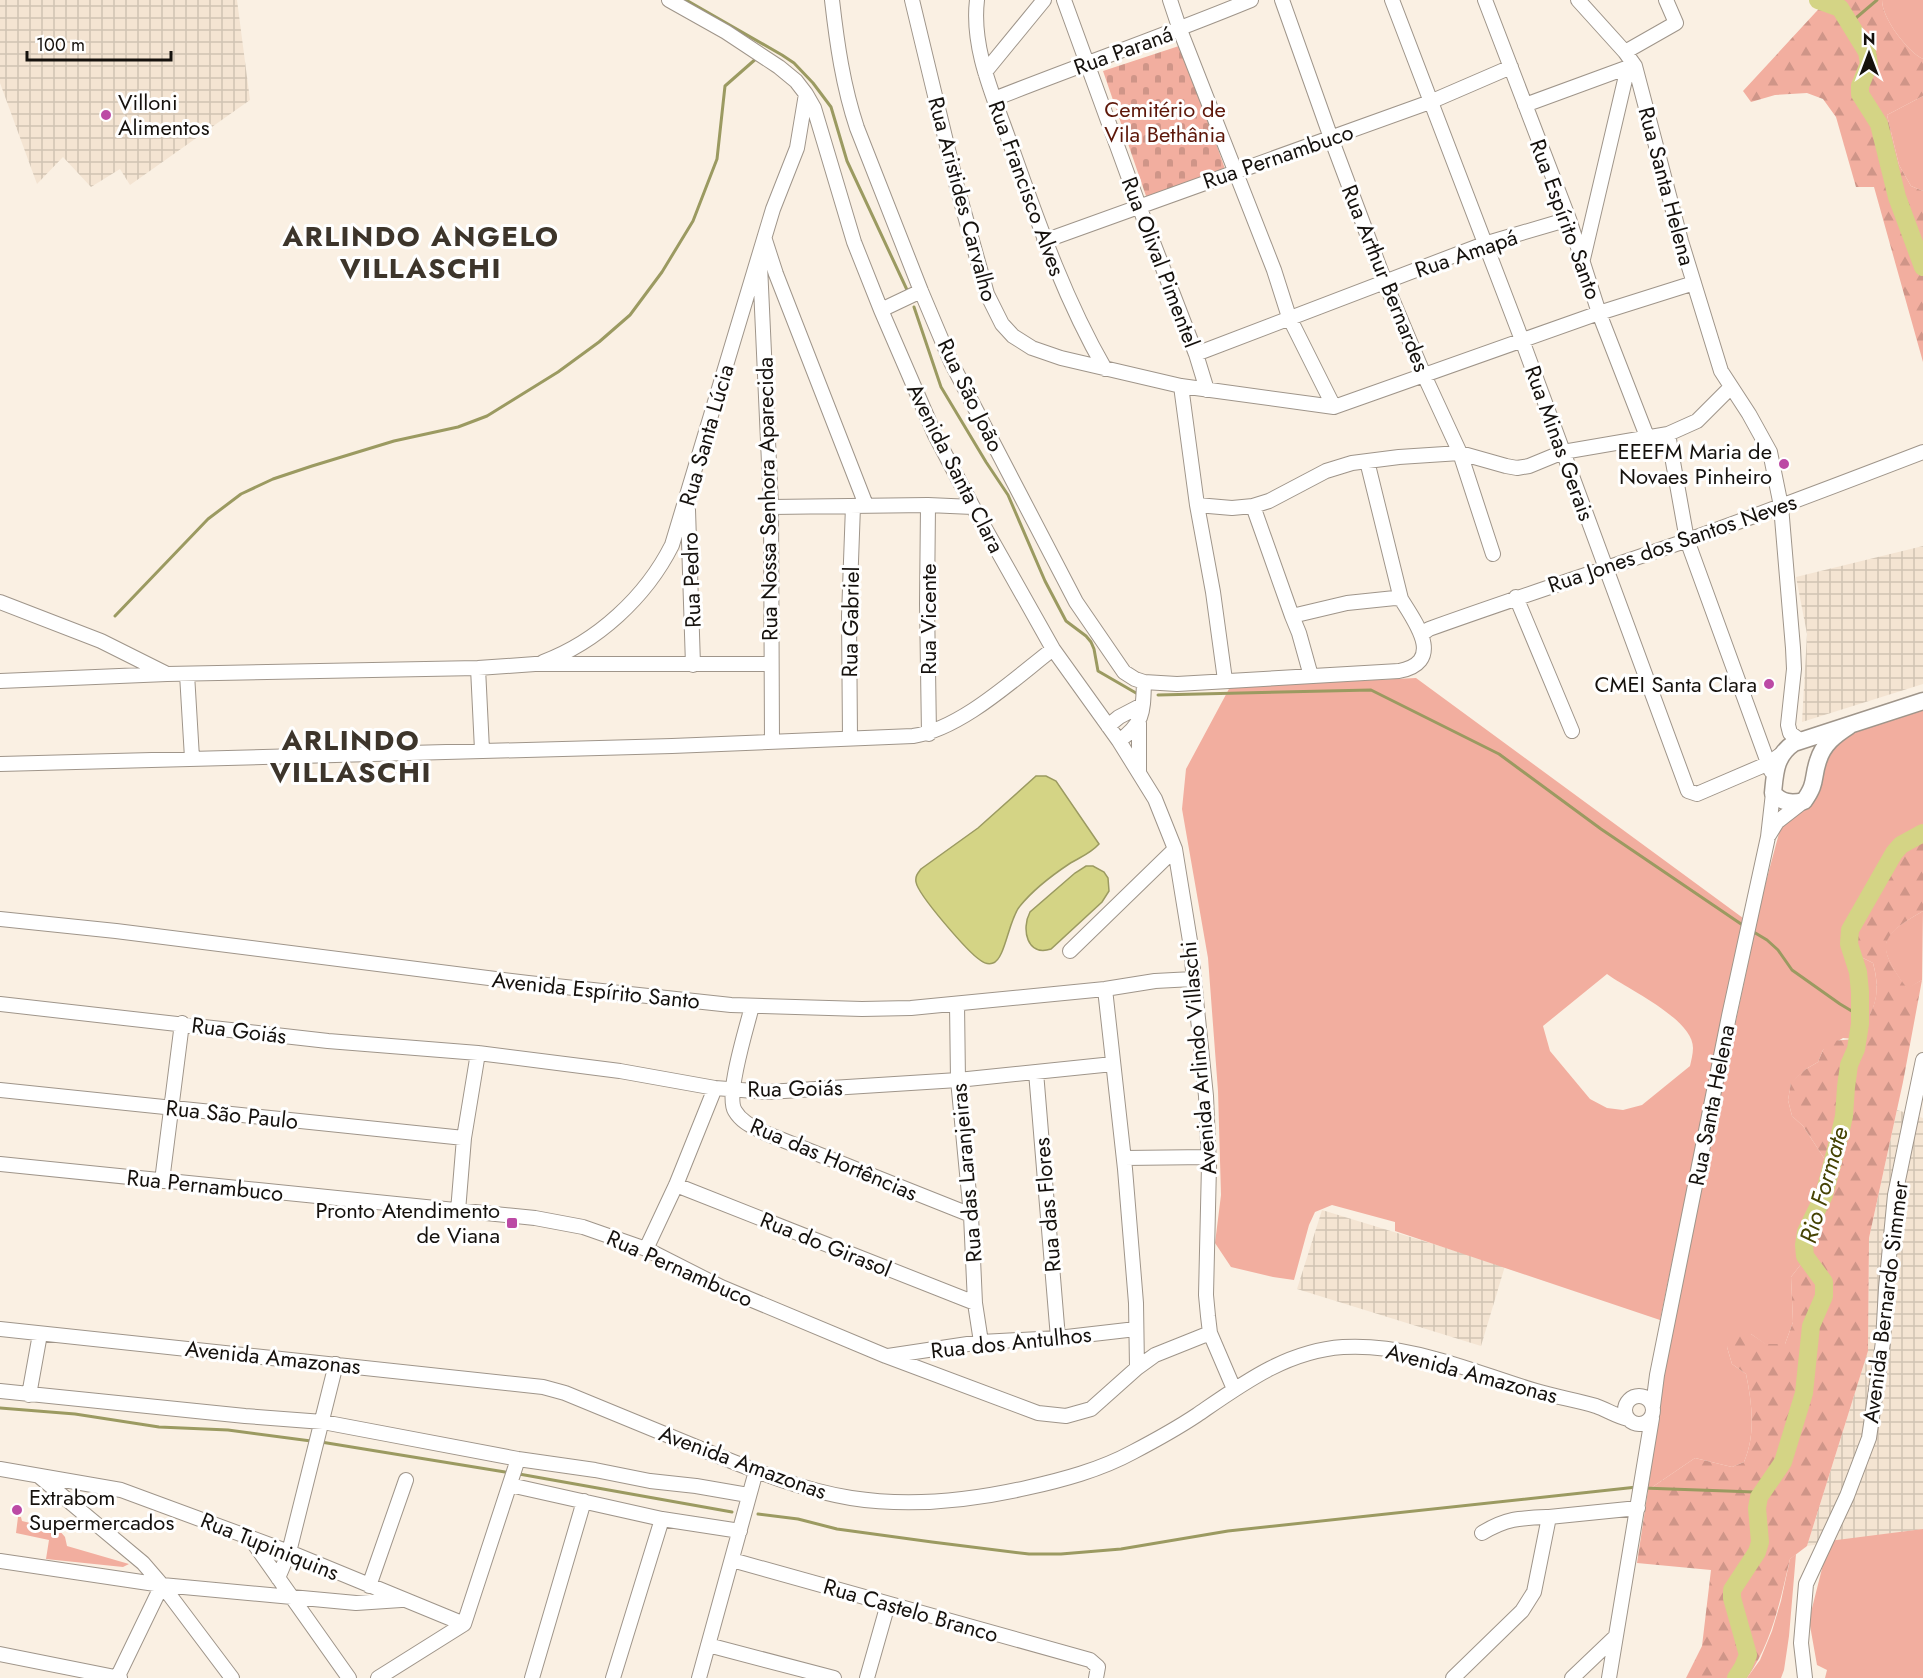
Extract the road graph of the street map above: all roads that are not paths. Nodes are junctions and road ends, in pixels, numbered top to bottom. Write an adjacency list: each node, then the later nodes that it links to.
1 (669, 0): 20 (street, Avenida Santa Clara)
2 (832, 0): 37 (street, Rua São João)
3 (912, 0): 46 (street, Rua Aristides Carvalho)
4 (977, 0): 19 (street, Rua Francisco Alves)
5 (1044, 0): 19 (street)
6 (1064, 0): 16 (street, Rua Olival Pimentel)
7 (1170, 0): 14 (street)
8 (1251, 0): 14 (street, Rua Paraná)
9 (1282, 0): 24 (street, Rua Arthur Bernardes)
10 (1392, 0): 22 (street, Rua Minas Gerais)
11 (1485, 0): 18 (street, Rua Espírito Santo)
12 (1578, 0): 15 (street, Rua Santa Helena)
13 (1666, 0): 15 (street)
14 (1180, 30): 16 (street, Rua Paraná); 27 (street)
15 (1625, 52): 17 (street, Rua Santa Helena)
16 (1085, 63): 21 (street, Rua Paraná); 28 (street, Rua Olival Pimentel)
17 (1631, 66): 23 (street); 34 (street); 36 (street, Rua Santa Helena)
18 (1511, 67): 22 (street, Rua Pernambuco); 23 (street, Rua Espírito Santo)
19 (985, 72): 21 (street, Rua Francisco Alves)
20 (806, 94): 25 (street, Avenida Santa Clara); 26 (street, Rua Santa Lúcia)
21 (994, 99): 31 (street, Rua Francisco Alves)
22 (1430, 102): 24 (street, Rua Pernambuco); 32 (street, Rua Minas Gerais)
23 (1525, 105): 29 (street, Rua Espírito Santo)
24 (1331, 138): 27 (street, Rua Pernambuco); 35 (street, Rua Arthur Bernardes)
25 (824, 142): 26 (street); 41 (street, Avenida Santa Clara)
26 (797, 148): 30 (street, Rua Santa Lúcia)
27 (1234, 171): 28 (street, Rua Pernambuco); 43 (street)
28 (1139, 206): 31 (street, Rua Pernambuco); 45 (street, Rua Olival Pimentel)
29 (1569, 219): 32 (street, Rua Amapá); 34 (street, Rua Espírito Santo)
30 (765, 240): 33 (street, Rua Santa Lúcia); 39 (street)
31 (1044, 242): 46 (street, Rua Francisco Alves)
32 (1484, 244): 35 (street, Rua Amapá); 44 (street, Rua Minas Gerais)
33 (760, 257): 38 (street, Rua Santa Lúcia); 40 (street, Rua Nossa Senhora Aparecida)
34 (1583, 261): 42 (street, Rua Espírito Santo)
35 (1385, 282): 43 (street, Rua Amapá); 47 (street, Rua Arthur Bernardes)
36 (1694, 283): 42 (street); 50 (street, Rua Santa Helena)
37 (921, 291): 41 (street); 84 (street, Rua São João)
38 (745, 299): 40 (street); 58 (street, Rua Santa Lúcia)
39 (786, 299): 40 (street); 61 (street)
40 (762, 301): 64 (street, Rua Nossa Senhora Aparecida)
41 (881, 310): 65 (street, Avenida Santa Clara)
42 (1599, 313): 44 (street); 53 (street, Rua Espírito Santo)
43 (1289, 317): 45 (street, Rua Amapá); 51 (street)
44 (1522, 340): 47 (street); 54 (street, Rua Minas Gerais)
45 (1196, 354): 49 (street, Rua Olival Pimentel)
46 (1105, 369): 48 (street, Rua Aristides Carvalho)
47 (1424, 375): 51 (street); 56 (street, Rua Arthur Bernardes)
48 (1181, 386): 49 (street, Rua Aristides Carvalho); 60 (street)
49 (1207, 390): 51 (street, Rua Aristides Carvalho)
50 (1734, 392): 52 (street); 63 (street, Rua Santa Helena)
51 (1334, 407)
52 (1668, 434): 53 (street); 66 (street)
53 (1648, 439): 54 (street)
54 (1563, 452): 56 (street); 68 (street, Rua Minas Gerais)
55 (1923, 452): 63 (street, Rua Jones dos Santos Neves)
56 (1460, 453): 57 (street); 67 (street, Rua Arthur Bernardes)
57 (1367, 461): 62 (street); 70 (street)
58 (688, 496): 75 (street, Rua Santa Lúcia); 77 (street, Rua Pedro)
59 (928, 505): 61 (street); 65 (street); 92 (street, Rua Vicente)
60 (1197, 505): 62 (street); 82 (street)
61 (860, 506): 64 (street); 93 (street, Rua Gabriel)
62 (1252, 506): 72 (street)
63 (1780, 506): 66 (street, Rua Jones dos Santos Neves); 95 (street, Rua Santa Helena)
64 (771, 507): 76 (street, Rua Nossa Senhora Aparecida)
65 (973, 507): 74 (street, Avenida Santa Clara)
66 (1687, 540): 68 (street, Rua Jones dos Santos Neves); 102 (street)
67 (1493, 554)
68 (1606, 567): 69 (street, Rua Jones dos Santos Neves); 102 (street, Rua Minas Gerais)
69 (1516, 597): 73 (street, Rua Jones dos Santos Neves); 91 (street)
70 (1401, 599): 72 (street); 73 (street)
71 (0, 602): 79 (street)
72 (1292, 616): 81 (street)
73 (1422, 634): 81 (street)
74 (1053, 649): 86 (street, Avenida Santa Clara); 92 (street)
75 (535, 664): 77 (street); 78 (street)
76 (771, 664): 77 (street); 96 (street, Rua Nossa Senhora Aparecida)
77 (693, 665)
78 (478, 668): 80 (street); 97 (street)
79 (166, 674): 80 (street); 83 (street)
80 (187, 674): 98 (street)
81 (1311, 676): 82 (street)
82 (1225, 680): 84 (street)
83 (0, 681)
84 (1144, 682): 87 (street)
85 (1923, 701): 90 (main road)
86 (1095, 708): 87 (street); 89 (street, Avenida Santa Clara)
87 (1136, 708): 88 (street); 89 (street)
88 (1139, 723): 94 (street); 101 (street)
89 (1108, 726): 94 (street, Avenida Santa Clara)
90 (1849, 726): 95 (main road); 99 (main road)
91 (1572, 731)
92 (929, 734): 93 (street)
93 (850, 738): 96 (street)
94 (1119, 741): 101 (street, Avenida Santa Clara)
95 (1801, 741): 99 (main road, Rua Santa Helena); 102 (main road)
96 (772, 742): 97 (street)
97 (482, 750): 98 (street)
98 (192, 758): 100 (street)
99 (1818, 761): 104 (main road, Rua Santa Helena)
100 (0, 764)
101 (1139, 773): 103 (street, Avenida Santa Clara)
102 (1774, 773): 104 (main road); 105 (street, Rua Santa Helena)
103 (1155, 799): 106 (street, Avenida Arlindo Villaschi)
104 (1804, 801): 105 (street, Rua Santa Helena)
105 (1768, 837): 143 (street, Rua Santa Helena)
106 (1175, 849): 108 (street); 109 (street, Avenida Arlindo Villaschi)
107 (0, 919): 113 (street, Avenida Espírito Santo)
108 (1070, 951)
109 (1193, 979): 110 (street, Avenida Espírito Santo); 125 (street, Avenida Arlindo Villaschi)
110 (1105, 988): 112 (street, Avenida Espírito Santo); 117 (street)
111 (0, 1004): 114 (street, Rua Goiás)
112 (957, 1004): 113 (street, Avenida Espírito Santo); 119 (street, Rua das Laranjeiras)
113 (752, 1006): 121 (street, Rua das Hortências)
114 (182, 1023): 115 (street, Rua Goiás); 123 (street)
115 (478, 1053): 120 (street, Rua Goiás); 124 (street)
116 (1923, 1060): 195 (street, Avenida Bernardo Simmer)
117 (1113, 1064): 118 (street, Rua Goiás); 126 (street)
118 (1036, 1072): 119 (street, Rua Goiás); 138 (street, Rua das Flores)
119 (958, 1080): 121 (street, Rua Goiás); 131 (street, Rua das Laranjeiras)
120 (715, 1088): 121 (street, Rua Goiás); 129 (street)
121 (732, 1089): 131 (street, Rua das Hortências)
122 (0, 1090): 123 (street, Rua São Paulo)
123 (171, 1107): 124 (street, Rua São Paulo); 128 (street)
124 (464, 1138): 130 (street)
125 (1209, 1157): 126 (street); 136 (street, Avenida Arlindo Villaschi)
126 (1124, 1158): 135 (street)
127 (0, 1164): 128 (street, Rua Pernambuco)
128 (162, 1181): 130 (street, Rua Pernambuco)
129 (676, 1185): 132 (street); 133 (street, Rua do Girasol)
130 (458, 1211): 132 (street, Rua Pernambuco)
131 (971, 1215): 133 (street, Rua das Laranjeiras)
132 (646, 1249): 140 (street, Rua Pernambuco)
133 (975, 1303): 139 (street, Rua das Laranjeiras)
134 (0, 1329): 137 (street, Avenida Amazonas)
135 (1136, 1329): 138 (street, Rua dos Antulhos); 142 (street)
136 (1210, 1333): 142 (street, Rua Pernambuco); 144 (street, Avenida Arlindo Villaschi)
137 (40, 1334): 141 (street, Avenida Amazonas); 146 (street)
138 (1058, 1338): 139 (street, Rua dos Antulhos)
139 (981, 1342): 140 (street, Rua dos Antulhos)
140 (886, 1356): 142 (street, Rua Pernambuco)
141 (336, 1364): 151 (street); 155 (street, Avenida Amazonas)
142 (1137, 1368)
143 (1657, 1375): 147 (street, Rua Santa Helena); 149 (street, Rua Santa Helena)
144 (1234, 1389): 148 (street, Avenida Amazonas); 155 (street, Avenida Amazonas)
145 (0, 1391): 146 (street)
146 (28, 1395): 151 (street)
147 (1634, 1399): 148 (street, Avenida Amazonas); 149 (street); 150 (street)
148 (1598, 1407): 150 (street, Avenida Amazonas)
149 (1652, 1412): 150 (street); 153 (street)
150 (1630, 1421): 153 (street)
151 (320, 1432): 152 (street); 167 (street)
152 (518, 1459): 158 (street); 159 (street)
153 (1644, 1460): 161 (street)
154 (0, 1469): 156 (street, Rua Tupiniquins)
155 (756, 1471): 159 (street)
156 (38, 1476): 166 (street, Rua Tupiniquins); 168 (street)
157 (406, 1480): 174 (street)
158 (510, 1485): 160 (street); 178 (street)
159 (748, 1495): 164 (street)
160 (584, 1501): 163 (street); 186 (street)
161 (1638, 1508): 162 (street); 179 (street)
162 (1549, 1517): 165 (street); 192 (street)
163 (662, 1519): 164 (street); 187 (street)
164 (740, 1531): 169 (street)
165 (1482, 1533)
166 (250, 1538): 167 (street, Rua Tupiniquins); 171 (street)
167 (289, 1552): 171 (street); 174 (street, Rua Tupiniquins)
168 (135, 1557): 172 (street); 173 (street)
169 (732, 1560): 177 (street, Rua Castelo Branco); 180 (street)
170 (0, 1561): 172 (street)
171 (278, 1578): 175 (street)
172 (121, 1579): 173 (street)
173 (162, 1585): 175 (street); 182 (street); 183 (street)
174 (369, 1586): 176 (street, Rua Tupiniquins)
175 (292, 1596): 176 (street); 184 (street)
176 (403, 1600): 178 (street, Rua Tupiniquins)
177 (888, 1604): 190 (street); 191 (street, Rua Castelo Branco)
178 (464, 1624): 185 (street)
179 (1615, 1637): 193 (street); 194 (street)
180 (708, 1645): 188 (street); 189 (street)
181 (0, 1654): 182 (street)
182 (119, 1678)
183 (232, 1678)
184 (349, 1678)
185 (378, 1678)
186 (531, 1678)
187 (613, 1678)
188 (699, 1678)
189 (834, 1678)
190 (867, 1678)
191 (1096, 1678)
192 (1453, 1678)
193 (1572, 1678)
194 (1609, 1678)
195 (1805, 1678)

